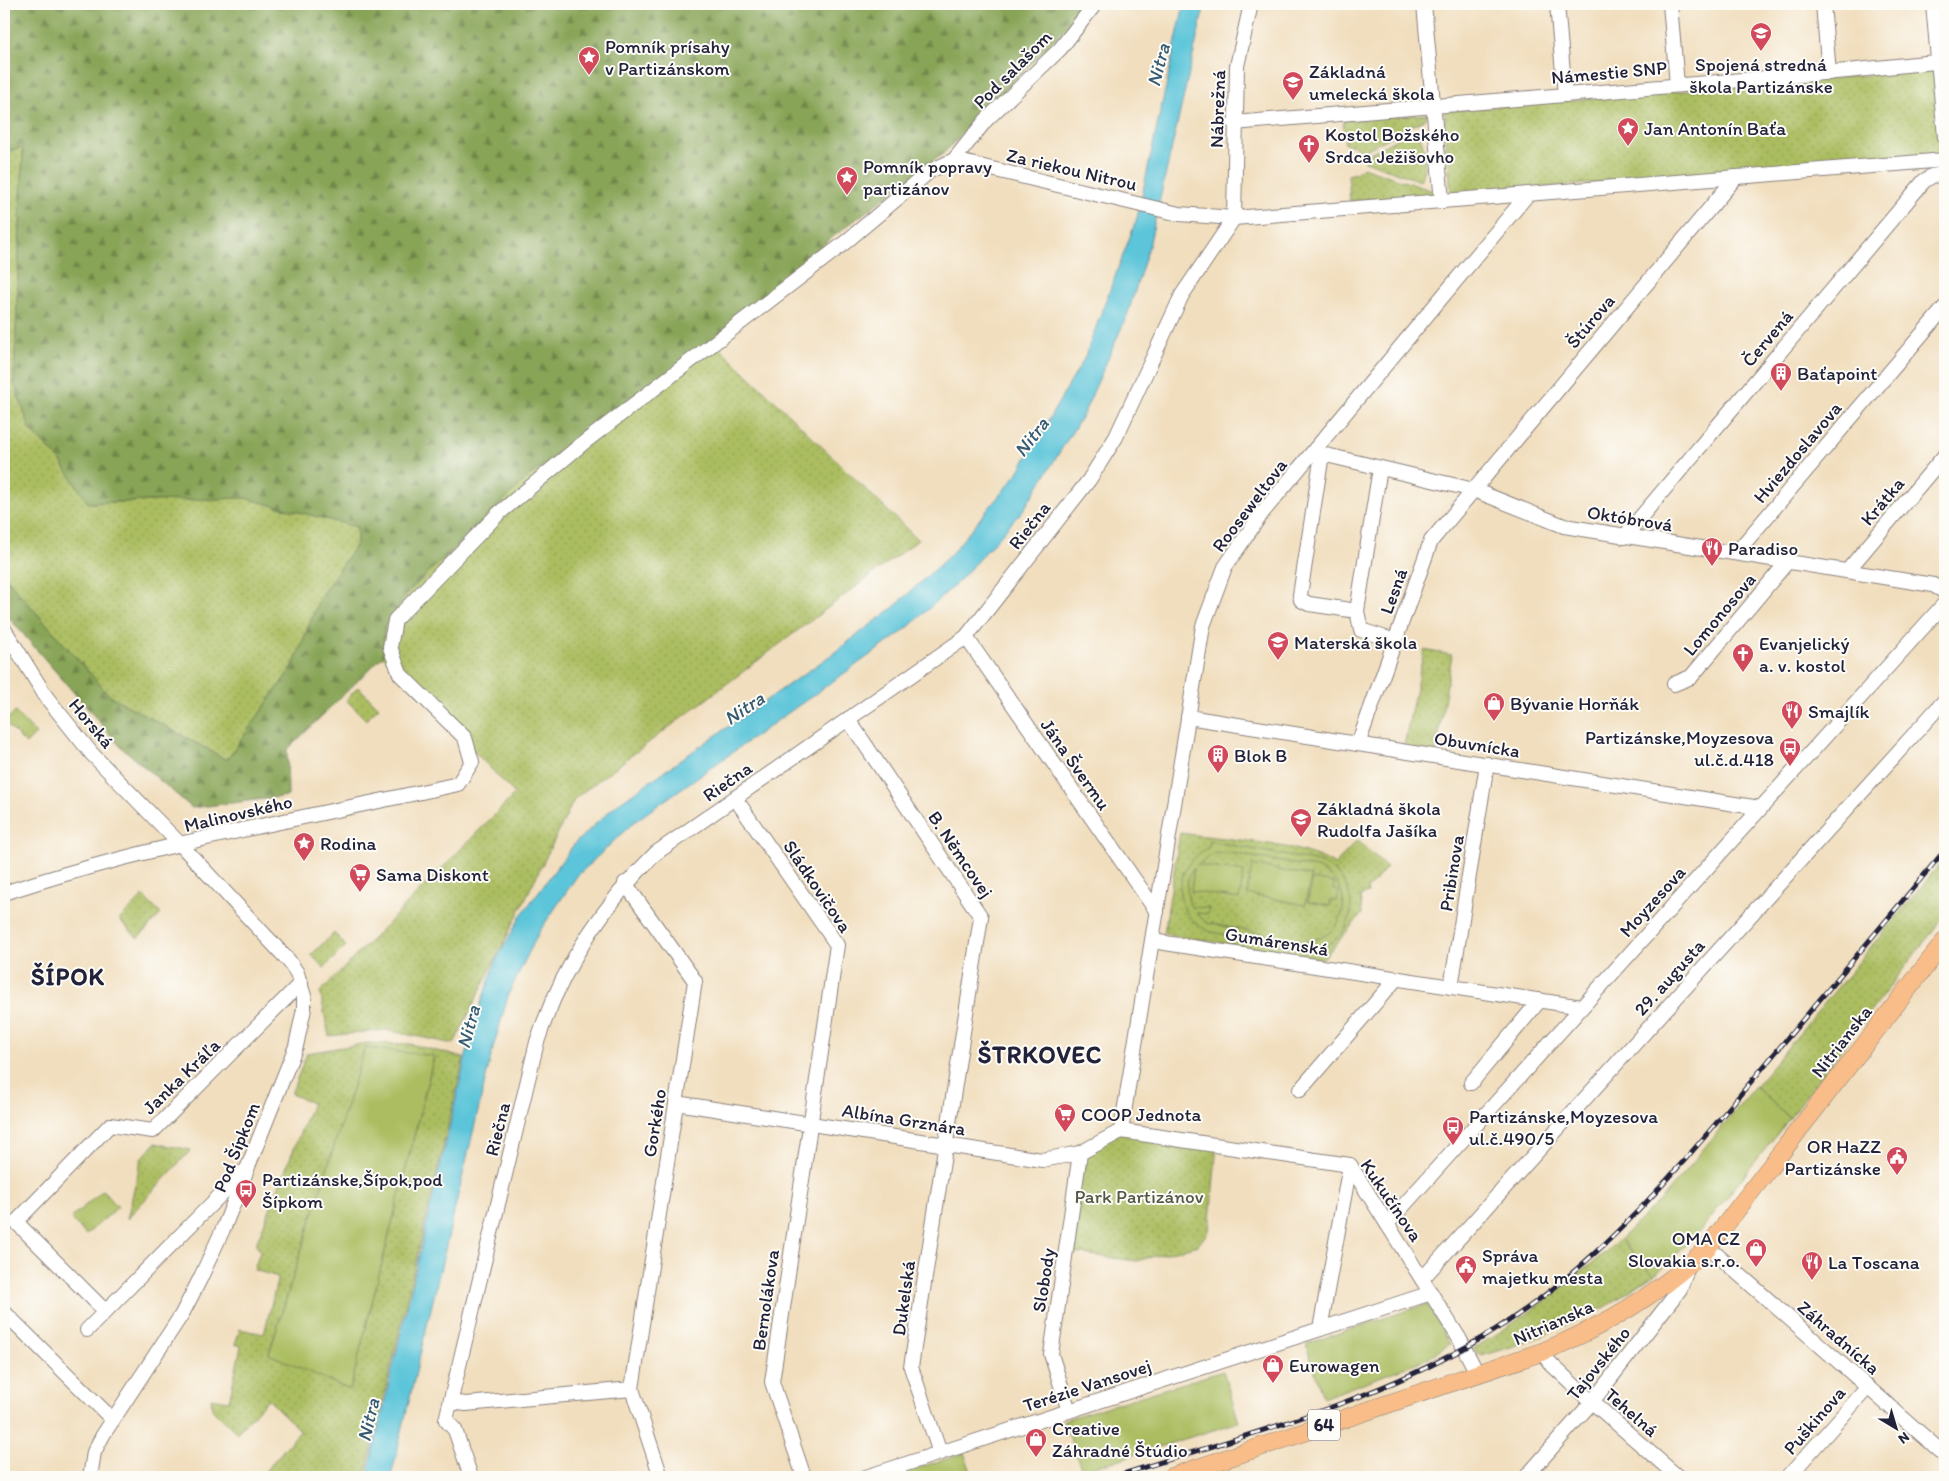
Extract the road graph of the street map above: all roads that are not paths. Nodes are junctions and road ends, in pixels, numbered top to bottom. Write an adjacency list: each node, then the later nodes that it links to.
1 (1095, 4): 15 (street, Pod salašom)
2 (1252, 4): 13 (street, Nábrežná)
3 (1424, 4): 12 (street)
4 (1557, 4): 11 (street)
5 (1670, 4): 10 (street)
6 (1823, 4): 9 (street)
7 (1933, 4): 8 (street)
8 (1942, 61): 9 (street, Námestie SNP); 14 (street)
9 (1829, 73): 10 (street, Námestie SNP)
10 (1677, 85): 11 (street, Námestie SNP)
11 (1564, 95): 12 (street, Námestie SNP)
12 (1433, 106): 13 (street, Námestie SNP); 20 (street)
13 (1234, 123): 21 (street, Nábrežná)
14 (1945, 137)
15 (954, 160): 21 (street, Za riekou Nitrou); 46 (street, Malinovského)
16 (1945, 160): 18 (street)
17 (1945, 174): 27 (street, Červená)
18 (1736, 177): 19 (street); 26 (street, Štúrova)
19 (1528, 194): 20 (street); 23 (street, Rooseweltova)
20 (1442, 202): 21 (street)
21 (1234, 218): 35 (street, Riečna)
22 (1945, 307): 28 (street, Hviezdoslavova)
23 (1319, 451): 25 (street, Októbrová); 33 (street); 39 (street, Rooseweltova)
24 (1945, 455): 30 (street, Krátka)
25 (1380, 468): 26 (street, Októbrová); 33 (street)
26 (1474, 490): 27 (street, Októbrová); 36 (street, Lesná)
27 (1624, 537): 28 (street, Októbrová)
28 (1736, 553): 29 (street, Októbrová)
29 (1788, 561): 30 (street, Októbrová); 37 (street, Lomonosova)
30 (1848, 570): 31 (street, Októbrová)
31 (1945, 592)
32 (1945, 603): 44 (street, Moyzesova)
33 (1356, 612): 36 (street)
34 (4, 628): 45 (street, Horská)
35 (966, 637): 40 (street, Riečna); 50 (street, Jána Švermu)
36 (1395, 641): 41 (street, Lesná)
37 (1674, 684)
38 (1945, 700): 70 (street, 29. augusta)
39 (1188, 717): 41 (street, Obuvnícka); 50 (street, Rooseweltova)
40 (848, 719): 43 (street, Riečna); 63 (street, B. Němcovej)
41 (1358, 744): 42 (street, Obuvnícka)
42 (1487, 764): 44 (street, Obuvnícka); 55 (street, Pribinova)
43 (735, 798): 48 (street, Riečna); 61 (street, Sládkovičova)
44 (1760, 808): 57 (street, Moyzesova)
45 (165, 830): 46 (street, Horská); 47 (street)
46 (181, 845): 47 (street, Malinovského); 54 (street, Pod Šípkom)
47 (161, 850): 49 (street, Malinovského)
48 (625, 883): 60 (street, Gorkého); 80 (street, Riečna)
49 (4, 893)
50 (1157, 912): 51 (street, Rooseweltova)
51 (1152, 941): 53 (street, Gumárenská); 62 (street, Rooseweltova)
52 (1945, 941): 68 (main road, Nitrianska / 64)
53 (1396, 979): 55 (street, Gumárenská); 59 (street)
54 (301, 983): 66 (street, Pod Šípkom); 72 (street, Janka Kráľa)
55 (1450, 987): 56 (street, Gumárenská)
56 (1540, 1000): 57 (street, Gumárenská); 58 (street)
57 (1582, 1007): 67 (street, Moyzesova)
58 (1471, 1083)
59 (1300, 1090)
60 (676, 1103): 61 (street, Albína Grznára); 79 (street, Gorkého)
61 (810, 1124): 63 (street, Albína Grznára); 89 (street, Bernolákova)
62 (1121, 1130): 64 (street, Albína Grznára); 65 (street, Kukučínova)
63 (944, 1145): 64 (street, Albína Grznára); 84 (street, Dukelská)
64 (1080, 1153): 82 (street, Slobody)
65 (1350, 1165): 67 (street, Kukučínova); 74 (street)
66 (249, 1166): 72 (street); 83 (street, Pod Šípkom)
67 (1387, 1224): 70 (street, Kukučínova)
68 (1708, 1246): 69 (main road, Nitrianska / 64); 78 (street, Záhradnícka)
69 (1688, 1266): 76 (main road, Nitrianska / 64); 81 (street, Tajovského)
70 (1422, 1279): 71 (street, Kukučínova)
71 (1431, 1293): 74 (street, Terézie Vansovej); 77 (street, Kukučínova)
72 (104, 1311): 75 (street)
73 (4, 1312): 83 (street)
74 (1320, 1329): 82 (street, Terézie Vansovej)
75 (87, 1330)
76 (1542, 1352): 77 (main road, Nitrianska / 64); 81 (street, Tehelná)
77 (1478, 1375): 91 (main road, Nitrianska / 64)
78 (1868, 1387): 85 (street, Záhradnícka); 94 (street, Puškinova)
79 (632, 1389): 80 (street); 88 (street, Gorkého)
80 (450, 1402): 87 (street, Riečna)
81 (1592, 1402): 92 (street, Tajovského); 93 (street, Tehelná)
82 (1069, 1411): 84 (street, Terézie Vansovej)
83 (113, 1420): 86 (street, Pod Šípkom)
84 (940, 1453): 90 (street, Terézie Vansovej)
85 (1945, 1455)
86 (90, 1477)
87 (471, 1477)
88 (660, 1477)
89 (804, 1477)
90 (866, 1477)
91 (1171, 1477)
92 (1526, 1477)
93 (1678, 1477)
94 (1788, 1477)

